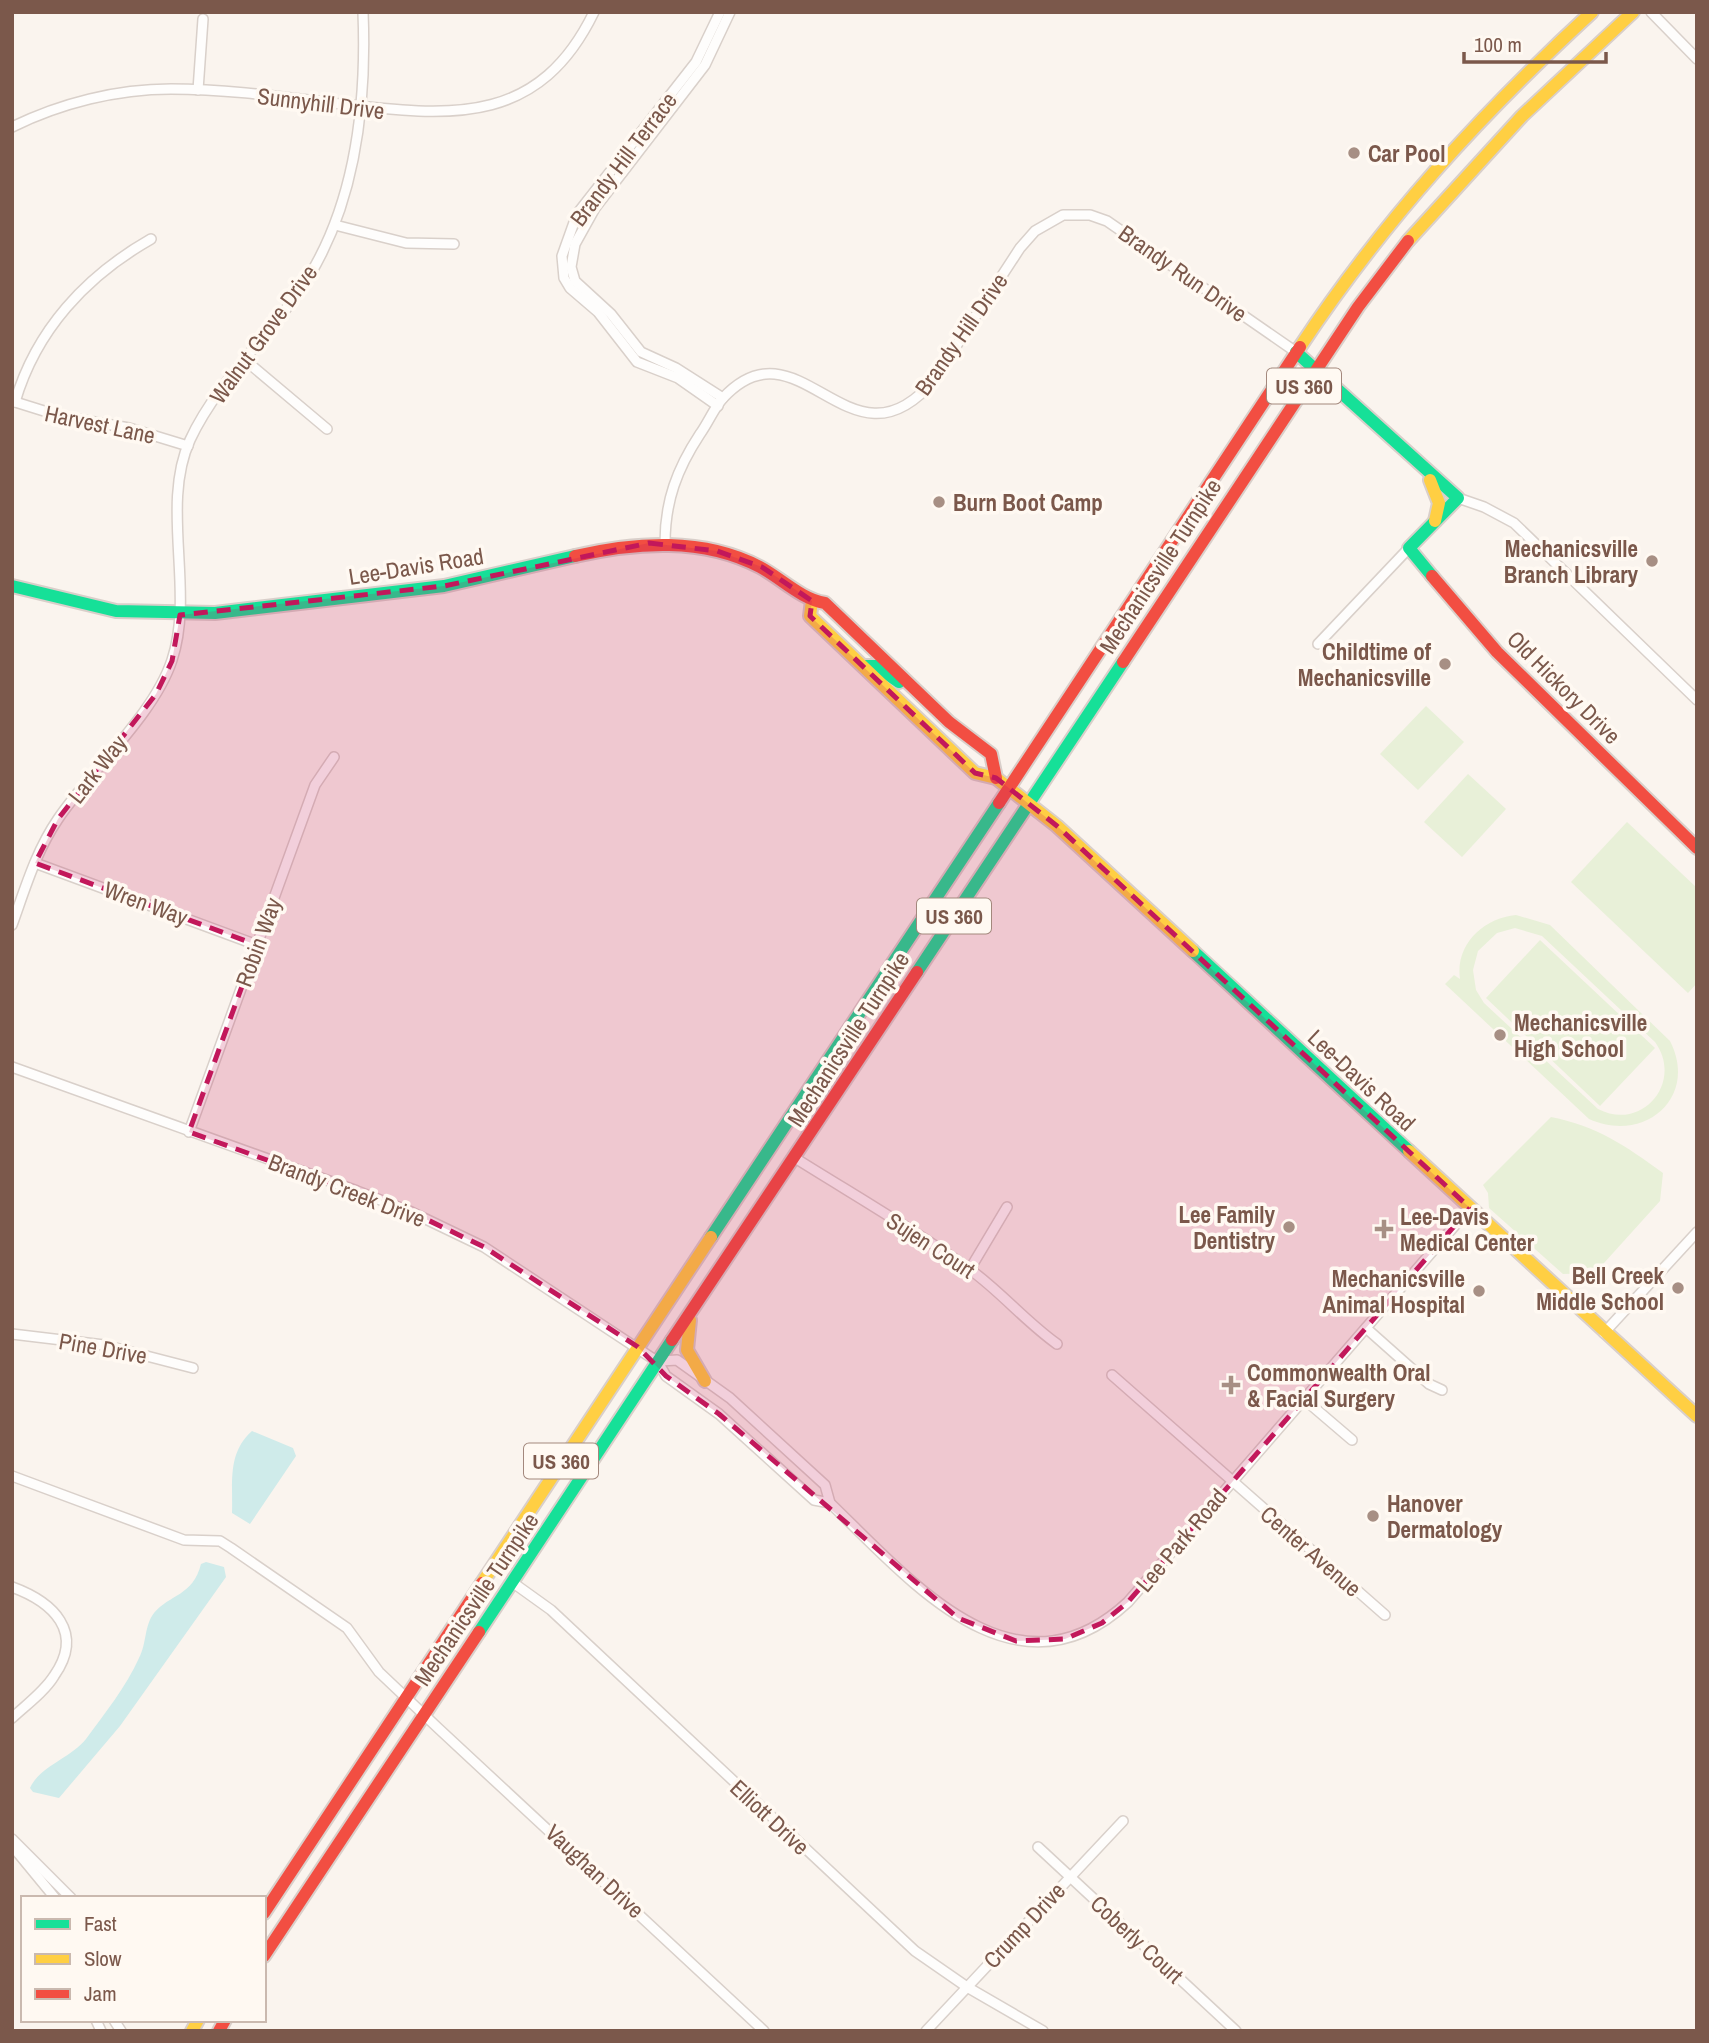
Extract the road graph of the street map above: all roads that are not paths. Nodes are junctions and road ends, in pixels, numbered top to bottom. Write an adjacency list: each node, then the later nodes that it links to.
1 (363, 12): 11 (street, Walnut Grove Drive)
2 (594, 12): 11 (street, Sunnyhill Drive)
3 (720, 12): 21 (street, Brandy Hill Terrace)
4 (730, 12): 21 (street, Brandy Hill Terrace)
5 (1592, 12): 17 (main road, Mechanicsville Turnpike / US 360)
6 (1633, 12): 19 (main road, Mechanicsville Turnpike / US 360)
7 (1651, 12): 9 (street)
8 (203, 19): 10 (street)
9 (1697, 59)
10 (198, 90): 11 (street, Sunnyhill Drive); 12 (street, Sunnyhill Drive)
11 (359, 106): 14 (street, Walnut Grove Drive)
12 (12, 127)
13 (1063, 215): 17 (street, Brandy Run Drive); 21 (street, Brandy Hill Drive)
14 (335, 225): 16 (street); 18 (street, Walnut Grove Drive)
15 (151, 239): 20 (street)
16 (454, 244)
17 (1296, 352): 19 (main road); 38 (main road, Mechanicsville Turnpike / US 360)
18 (245, 360): 22 (street); 23 (street, Walnut Grove Drive)
19 (1317, 368): 24 (main road); 39 (main road, Mechanicsville Turnpike / US 360)
20 (13, 402): 23 (street, Harvest Lane)
21 (721, 402): 27 (street, Brandy Hill Drive)
22 (327, 429)
23 (188, 446): 31 (street, Walnut Grove Drive)
24 (1424, 470): 25 (main road); 26 (main road)
25 (1458, 498): 26 (main road); 35 (street)
26 (1436, 521): 28 (main road)
27 (665, 543): 30 (main road, Lee-Davis Road); 31 (main road, Lee-Davis Road)
28 (1409, 548): 32 (street); 40 (main road, Old Hickory Drive)
29 (12, 586): 31 (main road, Lee-Davis Road)
30 (813, 601): 33 (main road, Lee-Davis Road); 34 (main road, Lee-Davis Road)
31 (180, 615): 41 (street, Lark Way)
32 (1318, 644)
33 (863, 666): 34 (main road); 37 (main road, Lee-Davis Road)
34 (920, 694): 37 (main road, Lee-Davis Road)
35 (1697, 700)
36 (334, 757): 43 (street, Robin Way)
37 (996, 778): 38 (main road, Lee-Davis Road)
38 (1010, 789): 39 (main road, Lee-Davis Road); 56 (main road, Mechanicsville Turnpike / US 360)
39 (1028, 804): 46 (main road, Mechanicsville Turnpike / US 360); 48 (main road, Lee-Davis Road)
40 (1697, 848)
41 (34, 863): 42 (street, Lark Way); 43 (street, Wren Way)
42 (12, 925)
43 (257, 945): 45 (street, Robin Way)
44 (12, 1068): 45 (street, Brandy Creek Drive)
45 (189, 1132): 56 (street, Brandy Creek Drive)
46 (795, 1158): 50 (street, Sujen Court); 51 (main road, Mechanicsville Turnpike / US 360)
47 (1007, 1207): 50 (street)
48 (1470, 1208): 52 (street, Lee Park Road); 53 (main road, Lee-Davis Road)
49 (1697, 1232): 53 (street)
50 (970, 1269): 55 (street, Sujen Court)
51 (694, 1307): 57 (main road, Mechanicsville Turnpike / US 360); 60 (main road)
52 (1366, 1328): 61 (street); 62 (street, Lee Park Road)
53 (1604, 1333): 63 (main road, Lee-Davis Road)
54 (12, 1334): 58 (street, Pine Drive)
55 (1057, 1344)
56 (638, 1347): 57 (street, Brandy Creek Drive); 71 (main road, Mechanicsville Turnpike / US 360)
57 (658, 1362): 60 (street, Lee Park Road); 67 (street, Lee Park Road); 68 (main road, Mechanicsville Turnpike / US 360)
58 (193, 1368)
59 (1112, 1375): 66 (street, Center Avenue)
60 (705, 1381): 67 (street, Lee Park Road)
61 (1442, 1390)
62 (1304, 1399): 64 (street); 66 (street, Lee Park Road)
63 (1697, 1416)
64 (1352, 1440)
65 (12, 1476): 71 (street, Vaughan Drive)
66 (1231, 1481): 67 (street, Lee Park Road); 70 (street, Center Avenue)
67 (830, 1503)
68 (512, 1582): 72 (main road, Mechanicsville Turnpike / US 360); 83 (street, Elliott Drive)
69 (12, 1587): 73 (street)
70 (1385, 1615)
71 (408, 1695): 72 (street, Vaughan Drive); 81 (main road, Mechanicsville Turnpike / US 360)
72 (425, 1713): 82 (main road, Mechanicsville Turnpike / US 360); 84 (street, Vaughan Drive)
73 (12, 1718)
74 (1123, 1821): 78 (street, Crump Drive)
75 (12, 1839): 80 (street)
76 (12, 1846): 79 (street)
77 (1038, 1847): 78 (street, Coberly Court)
78 (1070, 1876): 83 (street, Crump Drive); 87 (street, Coberly Court)
79 (53, 1896)
80 (69, 1896)
81 (266, 1910)
82 (266, 1953)
83 (967, 1987): 85 (street, Crump Drive); 86 (street, Elliott Drive)
84 (764, 2031)
85 (926, 2031)
86 (1043, 2031)
87 (1236, 2031)

